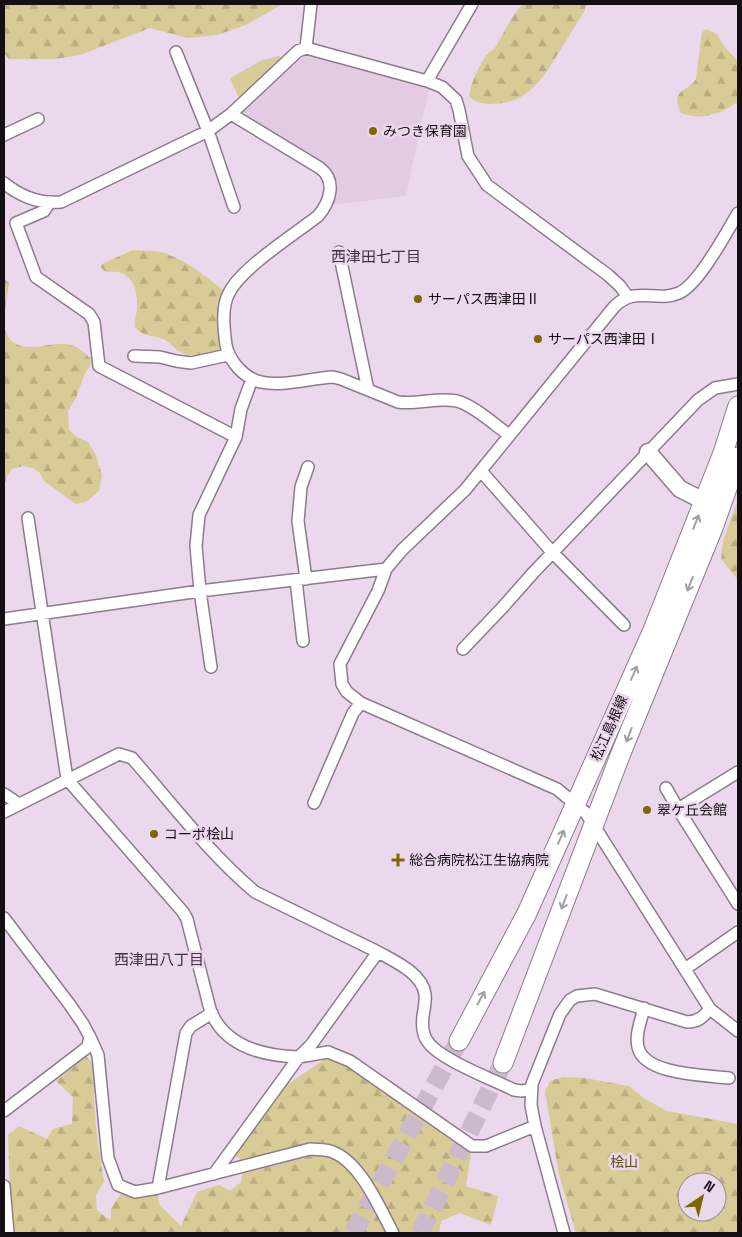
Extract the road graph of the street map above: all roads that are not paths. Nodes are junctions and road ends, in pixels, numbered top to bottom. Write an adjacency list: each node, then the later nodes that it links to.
1 (311, 4): 3 (street)
2 (472, 4): 5 (street)
3 (306, 48): 5 (street); 6 (street)
4 (176, 52): 8 (street)
5 (427, 81): 15 (street)
6 (231, 114): 8 (street); 16 (street)
7 (38, 119): 9 (street)
8 (208, 131): 11 (street); 12 (street)
9 (4, 135)
10 (4, 184): 11 (street)
11 (50, 202): 23 (street)
12 (234, 207)
13 (738, 213): 15 (street)
14 (339, 252): 20 (street)
15 (628, 297): 22 (street)
16 (228, 355): 17 (street); 18 (street)
17 (134, 356)
18 (252, 379): 20 (street); 23 (street)
19 (738, 384): 24 (street)
20 (368, 390): 22 (street)
21 (738, 406): 28 (main road, 松江島根線)
22 (509, 435): 27 (street)
23 (236, 437): 33 (street)
24 (648, 452): 28 (street); 30 (street)
25 (738, 457): 50 (main road, 松江島根線, one-way to 50)
26 (308, 467): 32 (street)
27 (481, 471): 30 (street); 31 (street)
28 (704, 502): 47 (main road, 松江島根線, one-way to 28)
29 (28, 518): 34 (street)
30 (552, 552): 36 (street); 38 (street)
31 (386, 569): 32 (street); 40 (street)
32 (301, 579): 33 (street); 37 (street)
33 (200, 591): 34 (street); 39 (street)
34 (41, 614): 35 (street); 42 (street)
35 (4, 619)
36 (624, 624)
37 (303, 641)
38 (462, 649)
39 (211, 667)
40 (361, 703): 45 (street); 47 (street)
41 (738, 772): 48 (street)
42 (68, 779): 46 (street); 54 (street); 58 (street)
43 (666, 788): 48 (street)
44 (4, 794): 46 (street)
45 (314, 803)
46 (19, 804): 49 (street)
47 (576, 804): 50 (street); 61 (main road, 松江島根線, one-way to 47)
48 (678, 809): 51 (street)
49 (4, 812)
50 (594, 824): 55 (street); 63 (main road, 松江島根線, one-way to 63)
51 (738, 904)
52 (4, 918): 60 (street)
53 (738, 932): 55 (street)
54 (378, 952): 62 (street); 65 (street)
55 (685, 969): 57 (street)
56 (644, 1008): 57 (street); 64 (street); 65 (street)
57 (710, 1009): 59 (street)
58 (212, 1013): 62 (street); 70 (street)
59 (738, 1030)
60 (90, 1037): 66 (street); 70 (street)
61 (459, 1041)
62 (299, 1057): 67 (street); 68 (street)
63 (503, 1063)
64 (729, 1078)
65 (531, 1089): 67 (street)
66 (4, 1111)
67 (535, 1126): 73 (street)
68 (214, 1174): 70 (street); 72 (street)
69 (4, 1186): 71 (street)
70 (158, 1188)
71 (8, 1233)
72 (393, 1233)
73 (564, 1233)

